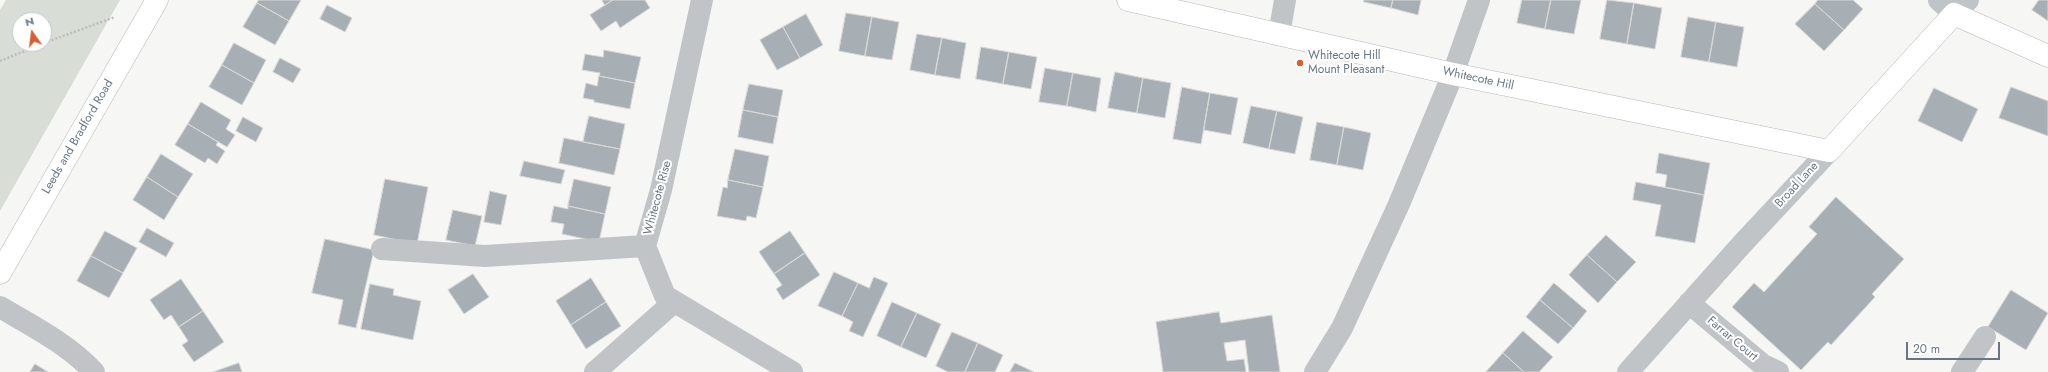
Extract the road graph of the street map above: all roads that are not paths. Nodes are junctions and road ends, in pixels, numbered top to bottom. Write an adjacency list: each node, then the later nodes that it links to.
1 (702, 0): 11 (street, Whitecote Rise)
2 (1128, 0): 7 (main road, Whitecote Hill)
3 (1285, 0): 7 (street)
4 (1479, 0): 9 (street)
5 (155, 3): 13 (main road, Leeds and Bradford Road)
6 (1953, 5): 8 (main road); 10 (main road, Broad Lane)
7 (1279, 35): 9 (main road, Whitecote Hill)
8 (2048, 56)
9 (1453, 74): 10 (main road, Whitecote Hill); 22 (street)
10 (1829, 151): 15 (street, Broad Lane)
11 (645, 246): 12 (street); 14 (street, Whitecote Rise)
12 (382, 249)
13 (0, 274)
14 (674, 302): 20 (street); 21 (street, Whitecote Rise)
15 (1689, 303): 18 (street, Broad Lane); 23 (street, Farrar Court)
16 (0, 307): 19 (street)
17 (1985, 337): 24 (street)
18 (1633, 371)
19 (94, 372)
20 (595, 372)
21 (792, 372)
22 (1315, 372)
23 (1778, 372)
24 (1962, 372)

